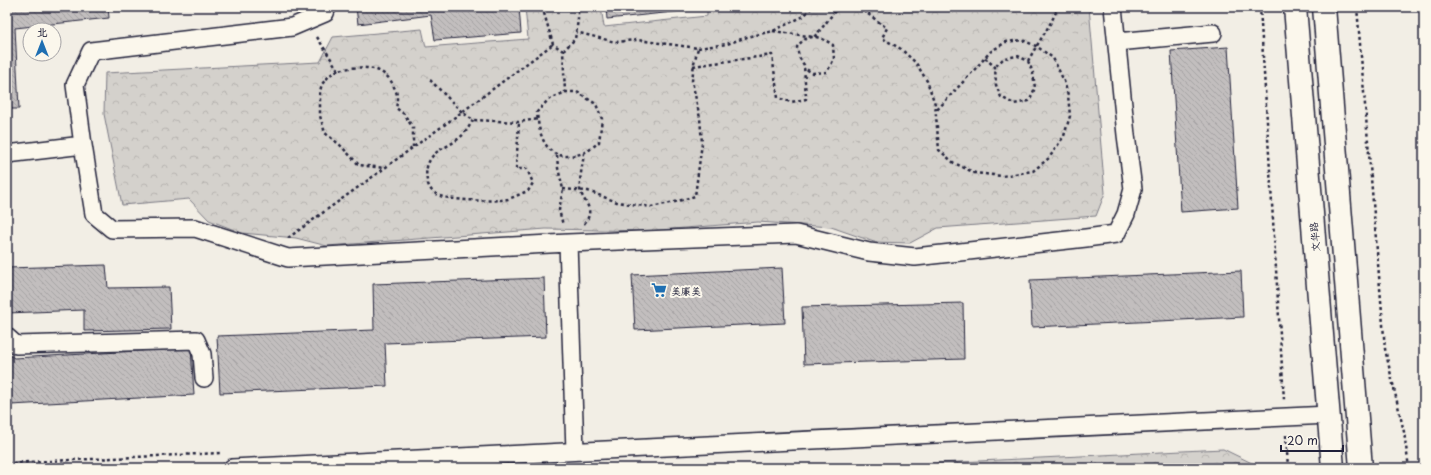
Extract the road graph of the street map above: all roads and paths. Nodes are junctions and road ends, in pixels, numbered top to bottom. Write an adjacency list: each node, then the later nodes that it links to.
1 (327, 7): 15 (street)
2 (545, 7): 21 (path)
3 (578, 7): 17 (path)
4 (812, 7): 16 (path)
5 (838, 7): 19 (path)
6 (860, 7): 14 (path)
7 (874, 7): 14 (path)
8 (1056, 7): 22 (path)
9 (1113, 7): 20 (street)
10 (1260, 7): 51 (path)
11 (1295, 7): 50 (street, 文华路)
12 (1324, 7): 56 (street)
13 (1357, 7): 57 (path)
14 (868, 14): 33 (path)
15 (308, 21): 30 (path); 38 (street)
16 (773, 31): 19 (path); 23 (path)
17 (576, 32): 23 (path); 24 (path)
18 (1214, 34): 20 (street)
19 (814, 36): 29 (path); 29 (path)
20 (1117, 42): 46 (street)
21 (553, 44): 24 (path); 34 (path)
22 (1036, 46): 25 (path); 26 (path); 33 (path)
23 (698, 48): 27 (path)
24 (563, 51): 32 (path)
25 (985, 58): 28 (path); 33 (path)
26 (1028, 62): 28 (path); 28 (path)
27 (693, 66): 29 (path); 45 (path)
28 (995, 67)
29 (804, 68)
30 (338, 70): 39 (path); 43 (path)
31 (430, 80): 34 (path)
32 (566, 92): 35 (path); 40 (path)
33 (936, 111)
34 (462, 112): 36 (path); 39 (path)
35 (538, 119): 37 (path); 42 (path)
36 (473, 120): 37 (path); 37 (path)
37 (519, 122)
38 (83, 145): 41 (street); 47 (street)
39 (413, 148): 43 (path)
40 (584, 153): 42 (path); 45 (path)
41 (7, 154)
42 (557, 155): 44 (path)
43 (384, 168): 47 (path)
44 (563, 189): 45 (path); 46 (path)
45 (580, 189): 46 (path)
46 (568, 243): 47 (street); 52 (street)
47 (269, 252)
48 (7, 337): 49 (street)
49 (204, 378)
50 (1329, 416): 51 (street); 55 (street, 文华路)
51 (1285, 418): 52 (street); 54 (path)
52 (575, 451): 53 (street)
53 (232, 468)
54 (1288, 468)
55 (1333, 468)
56 (1360, 468)
57 (1409, 468)

